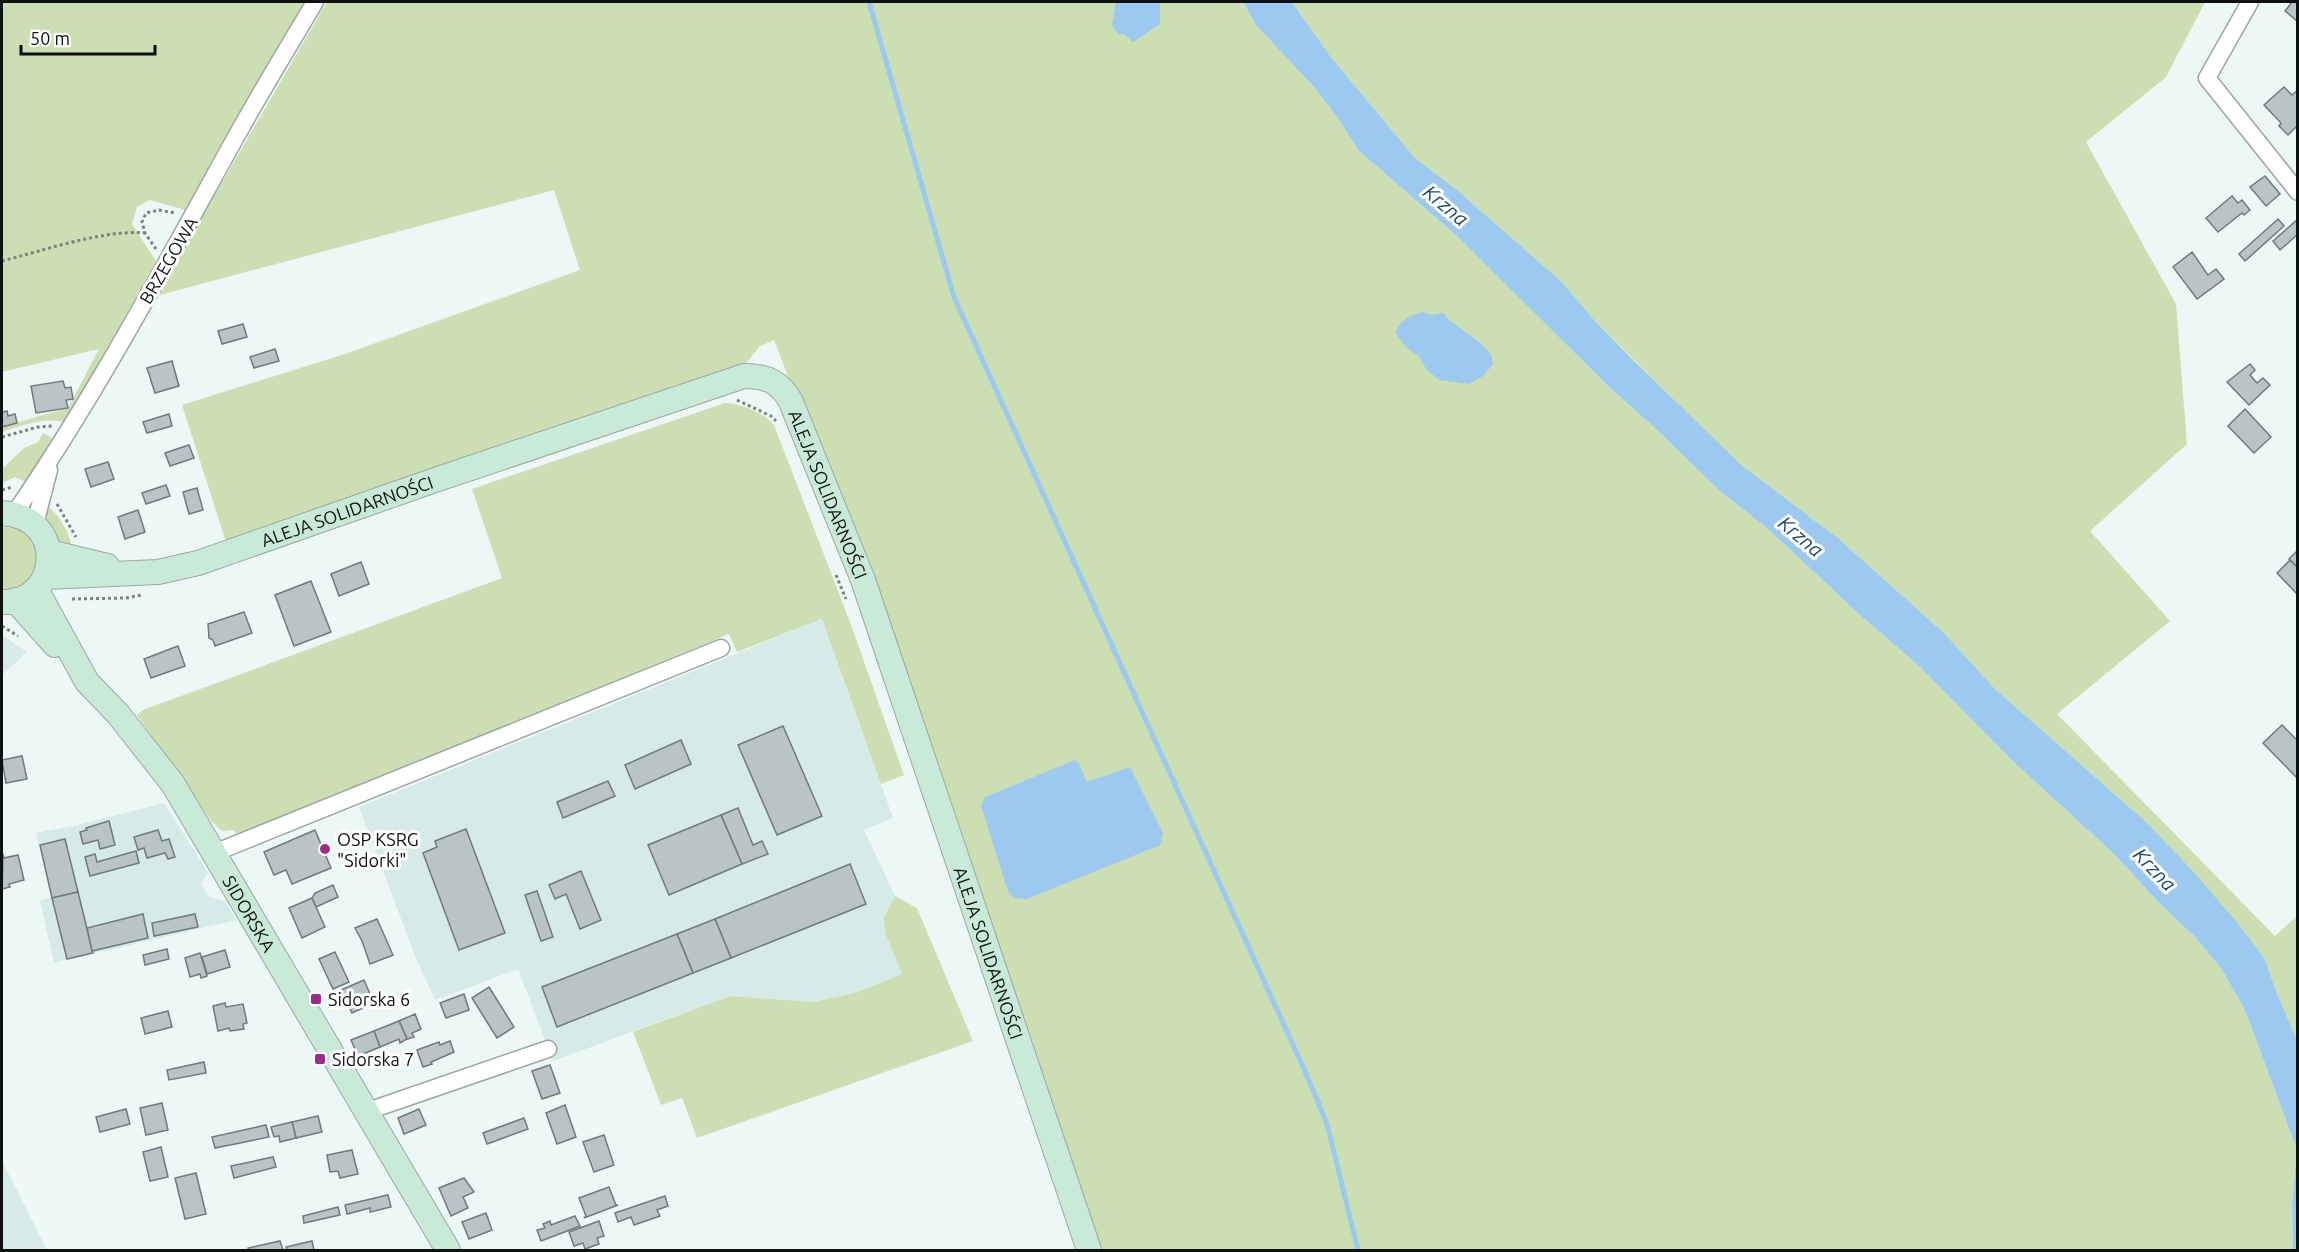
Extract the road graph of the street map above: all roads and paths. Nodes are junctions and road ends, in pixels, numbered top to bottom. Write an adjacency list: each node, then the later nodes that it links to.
1 (315, 2): 4 (street, BRZEGOWA)
2 (2250, 2): 3 (street)
3 (2298, 192)
4 (192, 217): 5 (path); 6 (street, BRZEGOWA)
5 (145, 233): 6 (path); 7 (path)
6 (168, 260): 10 (street, BRZEGOWA)
7 (2, 261)
8 (733, 399): 9 (path)
9 (779, 427)
10 (69, 430): 11 (path); 12 (street, BRZEGOWA)
11 (2, 437)
12 (53, 457): 14 (street); 14 (street, BRZEGOWA)
13 (49, 500): 15 (path)
14 (17, 517): 16 (street)
15 (79, 543)
16 (49, 552): 18 (street); 20 (street)
17 (833, 566): 24 (path)
18 (133, 572): 20 (street); 32 (street, ALEJA SOLIDARNOŚCI)
19 (73, 591): 22 (path)
20 (24, 592): 28 (street, SIDORSKA)
21 (148, 594): 22 (path)
22 (72, 599): 23 (path)
23 (70, 605)
24 (849, 608)
25 (2, 626): 26 (path)
26 (23, 640)
27 (721, 648): 28 (street)
28 (214, 853): 30 (street, SIDORSKA)
29 (548, 1049): 30 (street)
30 (365, 1112): 31 (street, SIDORSKA)
31 (448, 1251)
32 (1089, 1251)

